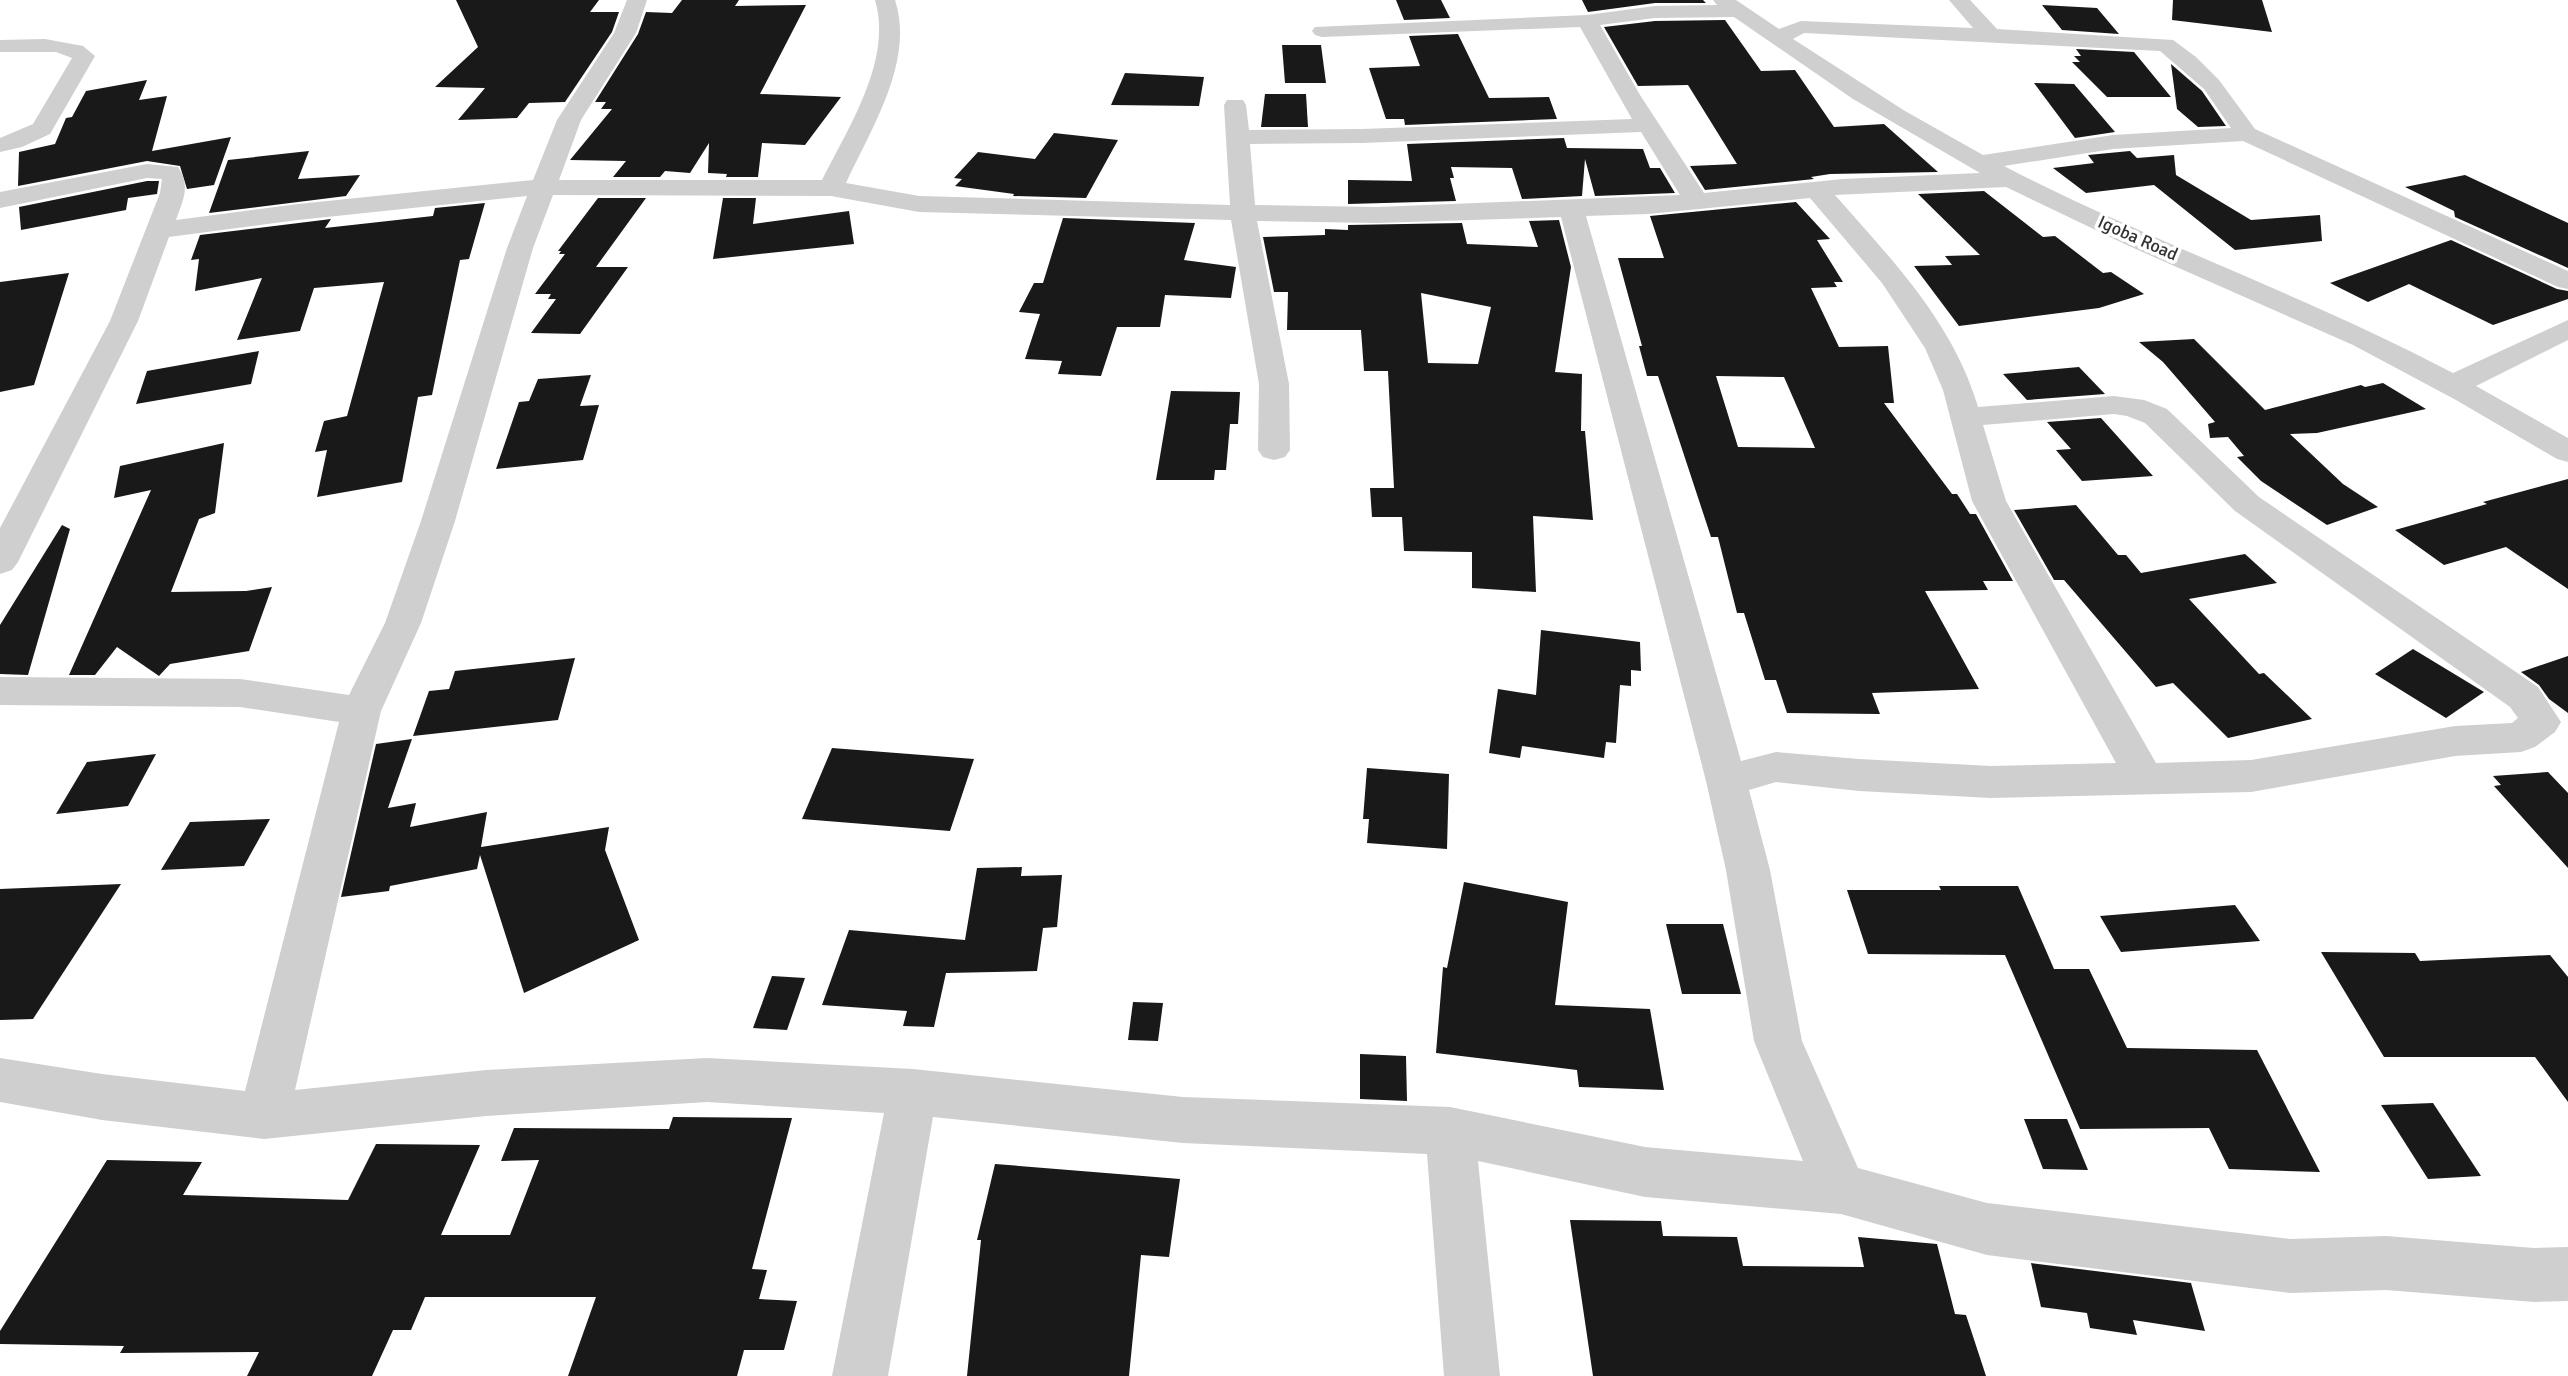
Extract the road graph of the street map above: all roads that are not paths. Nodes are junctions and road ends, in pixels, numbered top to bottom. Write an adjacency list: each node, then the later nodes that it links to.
1 (637, 0): 19 (street)
2 (885, 0): 20 (street)
3 (1959, 0): 9 (street)
4 (1730, 5): 6 (street); 10 (street, Igoba Road)
5 (1469, 8): 7 (street)
6 (1587, 21): 7 (street); 13 (street)
7 (1483, 25): 8 (street)
8 (1322, 31)
9 (1990, 35): 10 (street); 14 (street)
10 (1777, 38): 17 (street, Igoba Road)
11 (3, 46): 16 (street)
12 (1235, 105): 15 (street)
13 (1650, 125): 15 (street); 23 (street)
14 (2246, 134): 17 (street); 27 (street)
15 (1237, 137): 25 (street)
16 (0, 145)
17 (1979, 163): 18 (street, Igoba Road)
18 (2009, 179): 21 (street); 29 (street, Igoba Road)
19 (543, 187): 20 (street); 26 (street); 35 (street)
20 (831, 188): 25 (street)
21 (1816, 190): 23 (street); 30 (street)
22 (0, 200): 26 (street)
23 (1697, 202): 24 (street)
24 (1572, 210): 25 (street); 37 (street)
25 (1243, 214): 31 (street)
26 (161, 230): 33 (street)
27 (2568, 281)
28 (2568, 329): 29 (street)
29 (2454, 385): 32 (street, Igoba Road)
30 (1965, 417): 36 (street); 36 (street)
31 (1274, 450)
32 (2568, 452)
33 (0, 562)
34 (0, 691): 35 (street)
35 (361, 711): 40 (street)
36 (2144, 777): 37 (street)
37 (1726, 781): 42 (street)
38 (0, 1080): 40 (street)
39 (913, 1093): 40 (street); 41 (street); 44 (street)
40 (264, 1116)
41 (1450, 1130): 42 (street); 45 (street)
42 (1841, 1189): 43 (street)
43 (2568, 1273)
44 (860, 1376)
45 (1472, 1376)

